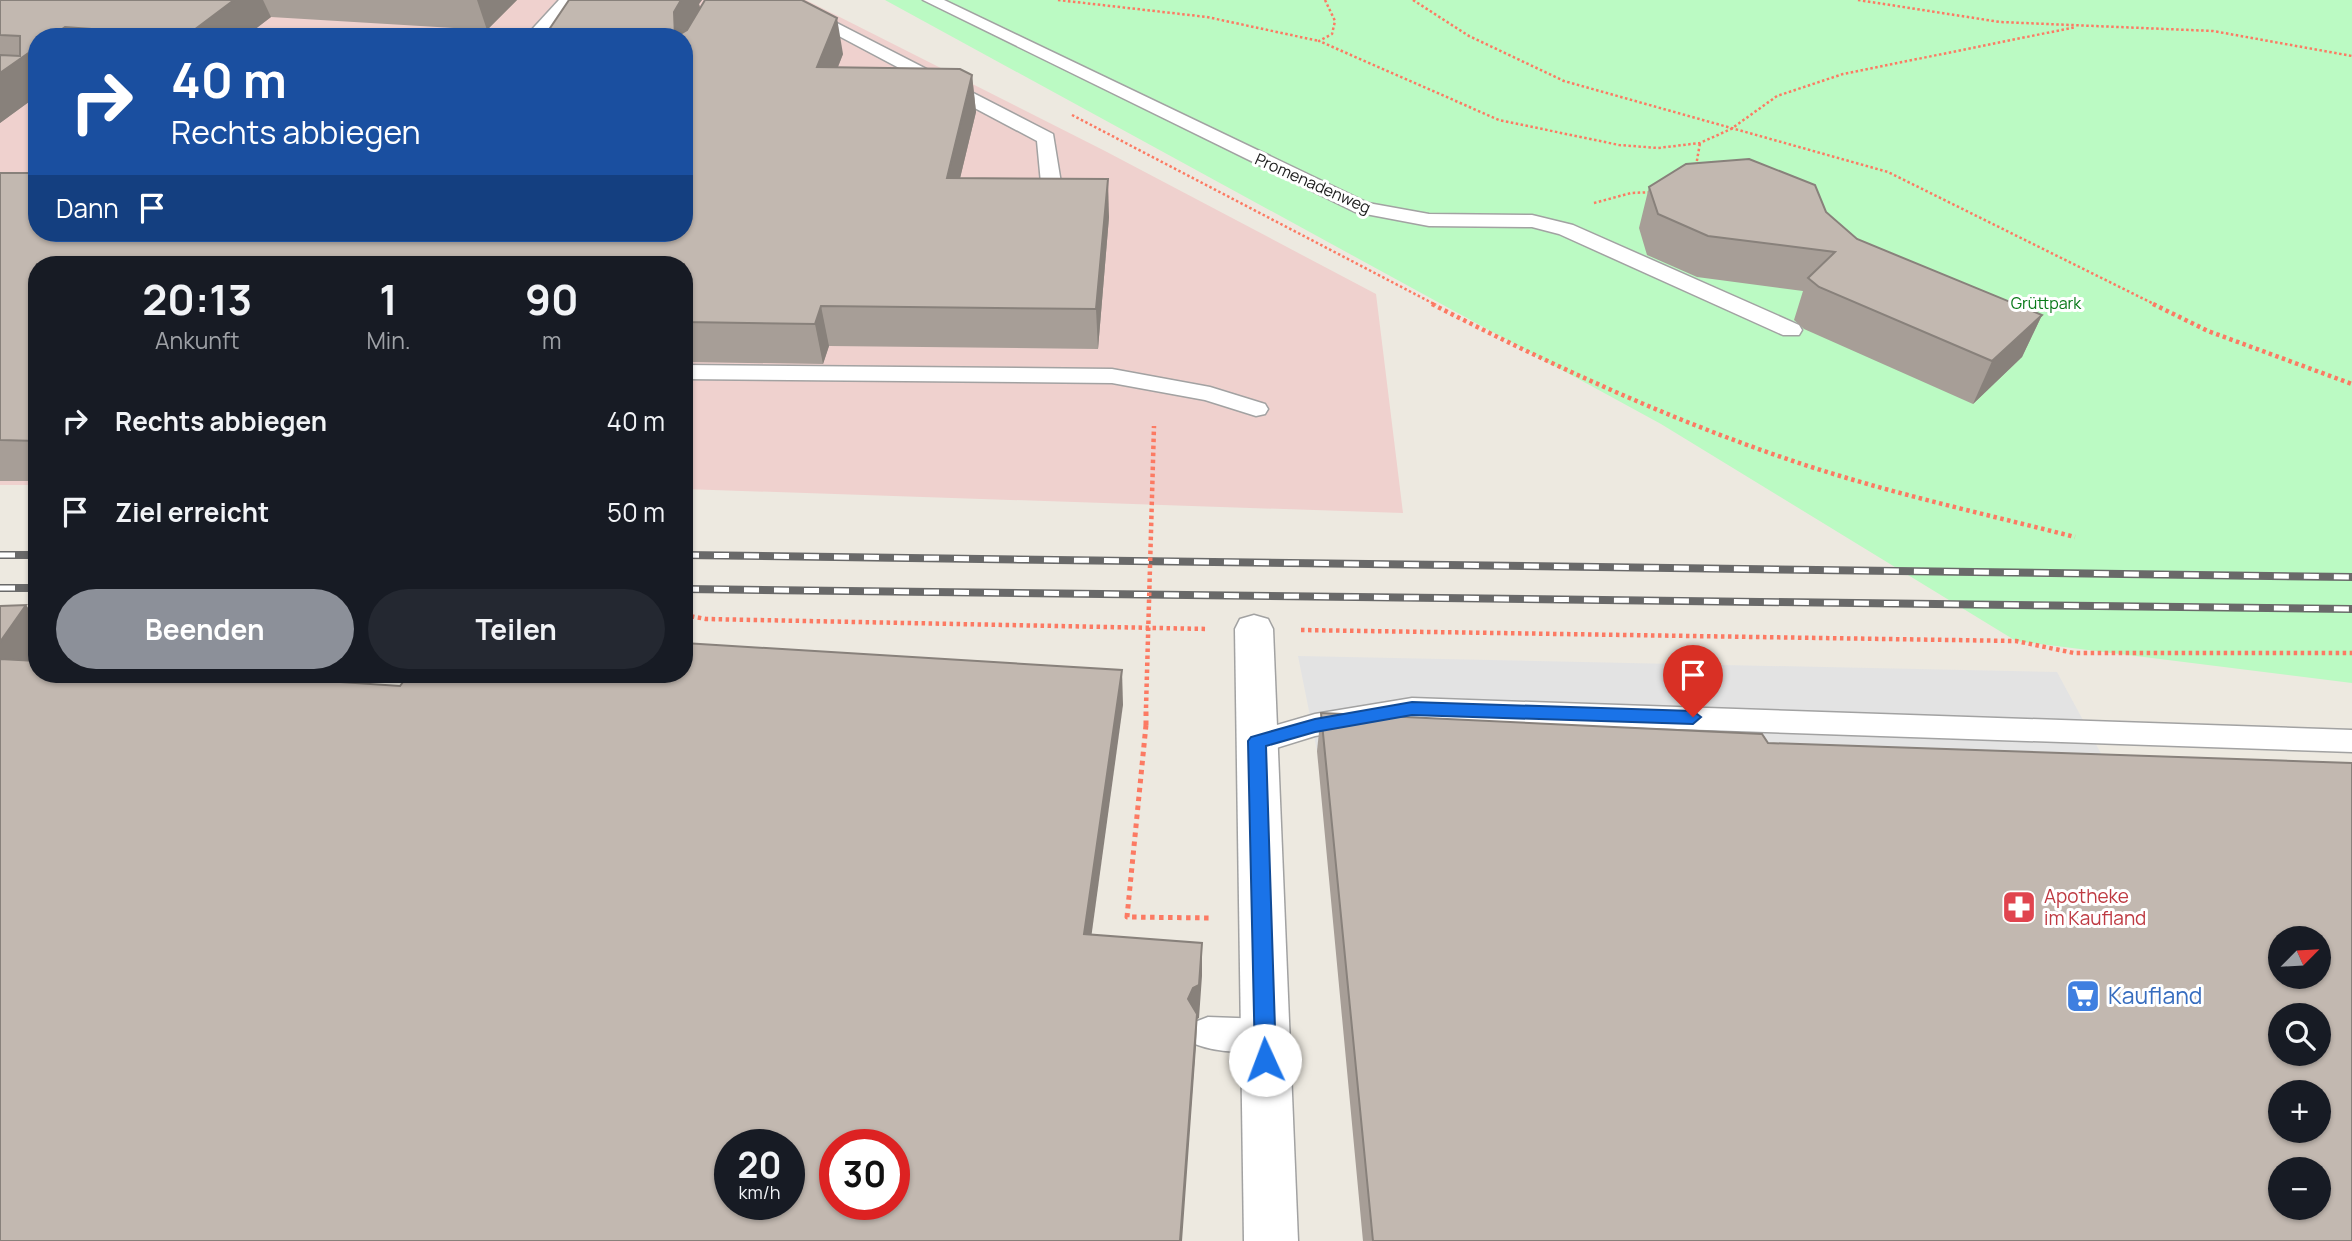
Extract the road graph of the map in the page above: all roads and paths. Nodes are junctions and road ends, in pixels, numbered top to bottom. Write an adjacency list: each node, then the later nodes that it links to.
1 (568, 0): 9 (lane)
2 (779, 0): 16 (lane)
3 (931, 0): 18 (lane, Promenadenweg)
4 (1058, 0): 10 (path)
5 (1325, 0): 10 (path)
6 (1413, 0): 13 (path)
7 (1858, 0): 8 (path)
8 (2076, 27): 11 (path); 13 (path)
9 (542, 28)
10 (1319, 41): 14 (path)
11 (2352, 56)
12 (1064, 111): 24 (path)
13 (1731, 129): 14 (path); 21 (path)
14 (1700, 143): 15 (path)
15 (1696, 170)
16 (1051, 183)
17 (1665, 191): 18 (path)
18 (1625, 254): 19 (lane, Promenadenweg)
19 (1791, 330)
20 (693, 372): 22 (lane)
21 (2352, 384)
22 (1256, 409)
23 (1154, 426): 30 (path, bridge)
24 (2075, 537)
25 (693, 617): 26 (path)
26 (1254, 629): 27 (path); 28 (street)
27 (2352, 653)
28 (1257, 741): 29 (lane); 30 (street)
29 (2352, 741)
30 (1261, 919): 32 (street)
31 (1208, 1033): 32 (lane)
32 (1265, 1035): 33 (street)
33 (1271, 1241)

